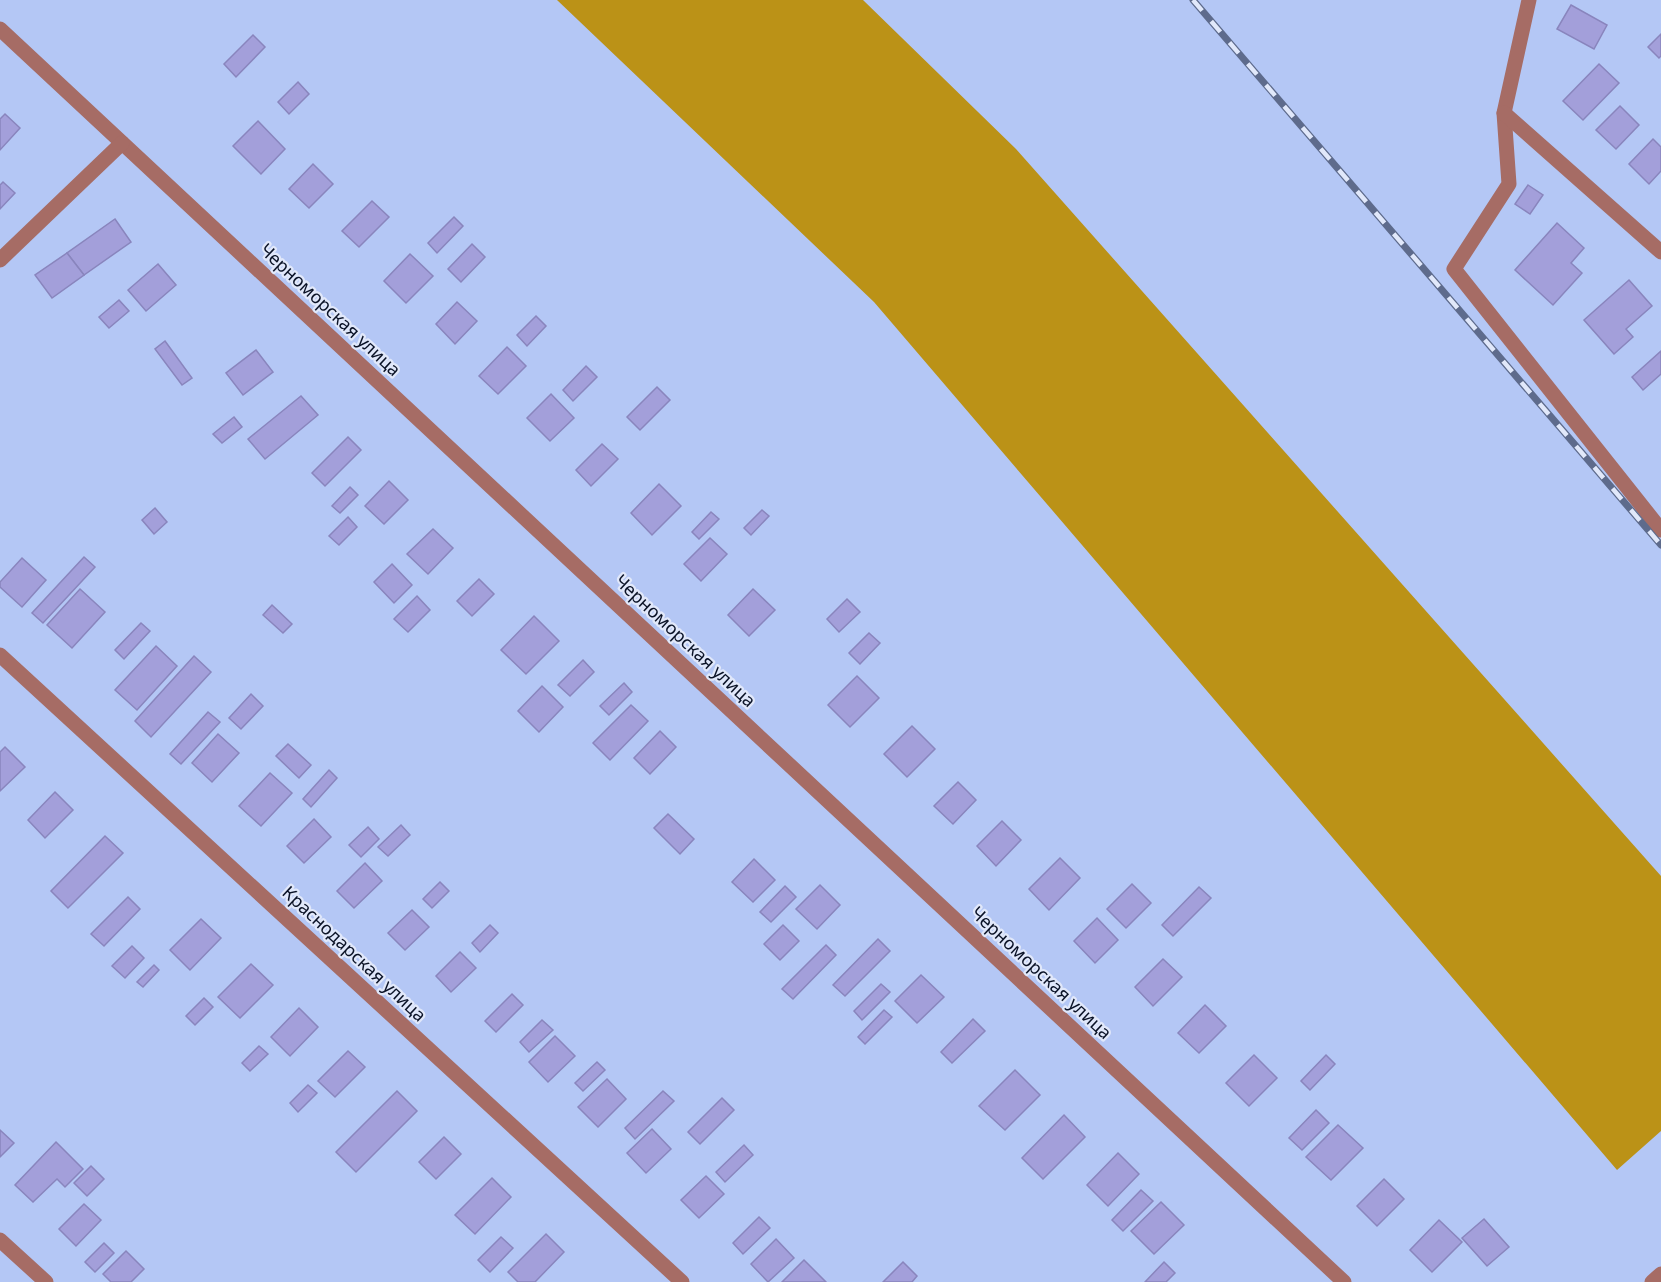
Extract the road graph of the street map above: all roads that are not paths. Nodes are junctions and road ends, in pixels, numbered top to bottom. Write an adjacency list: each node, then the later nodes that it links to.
1 (1529, 0): 3 (street)
2 (0, 29): 4 (street, Черноморская улица)
3 (1504, 113): 5 (street); 7 (street)
4 (122, 143): 6 (street); 13 (street, Черноморская улица)
5 (1661, 252)
6 (0, 260)
7 (1661, 530)
8 (0, 655): 12 (street, Краснодарская улица)
9 (0, 1240): 11 (street)
10 (1661, 1274): 14 (street)
11 (46, 1282)
12 (682, 1282)
13 (1344, 1282)
14 (1652, 1282)

